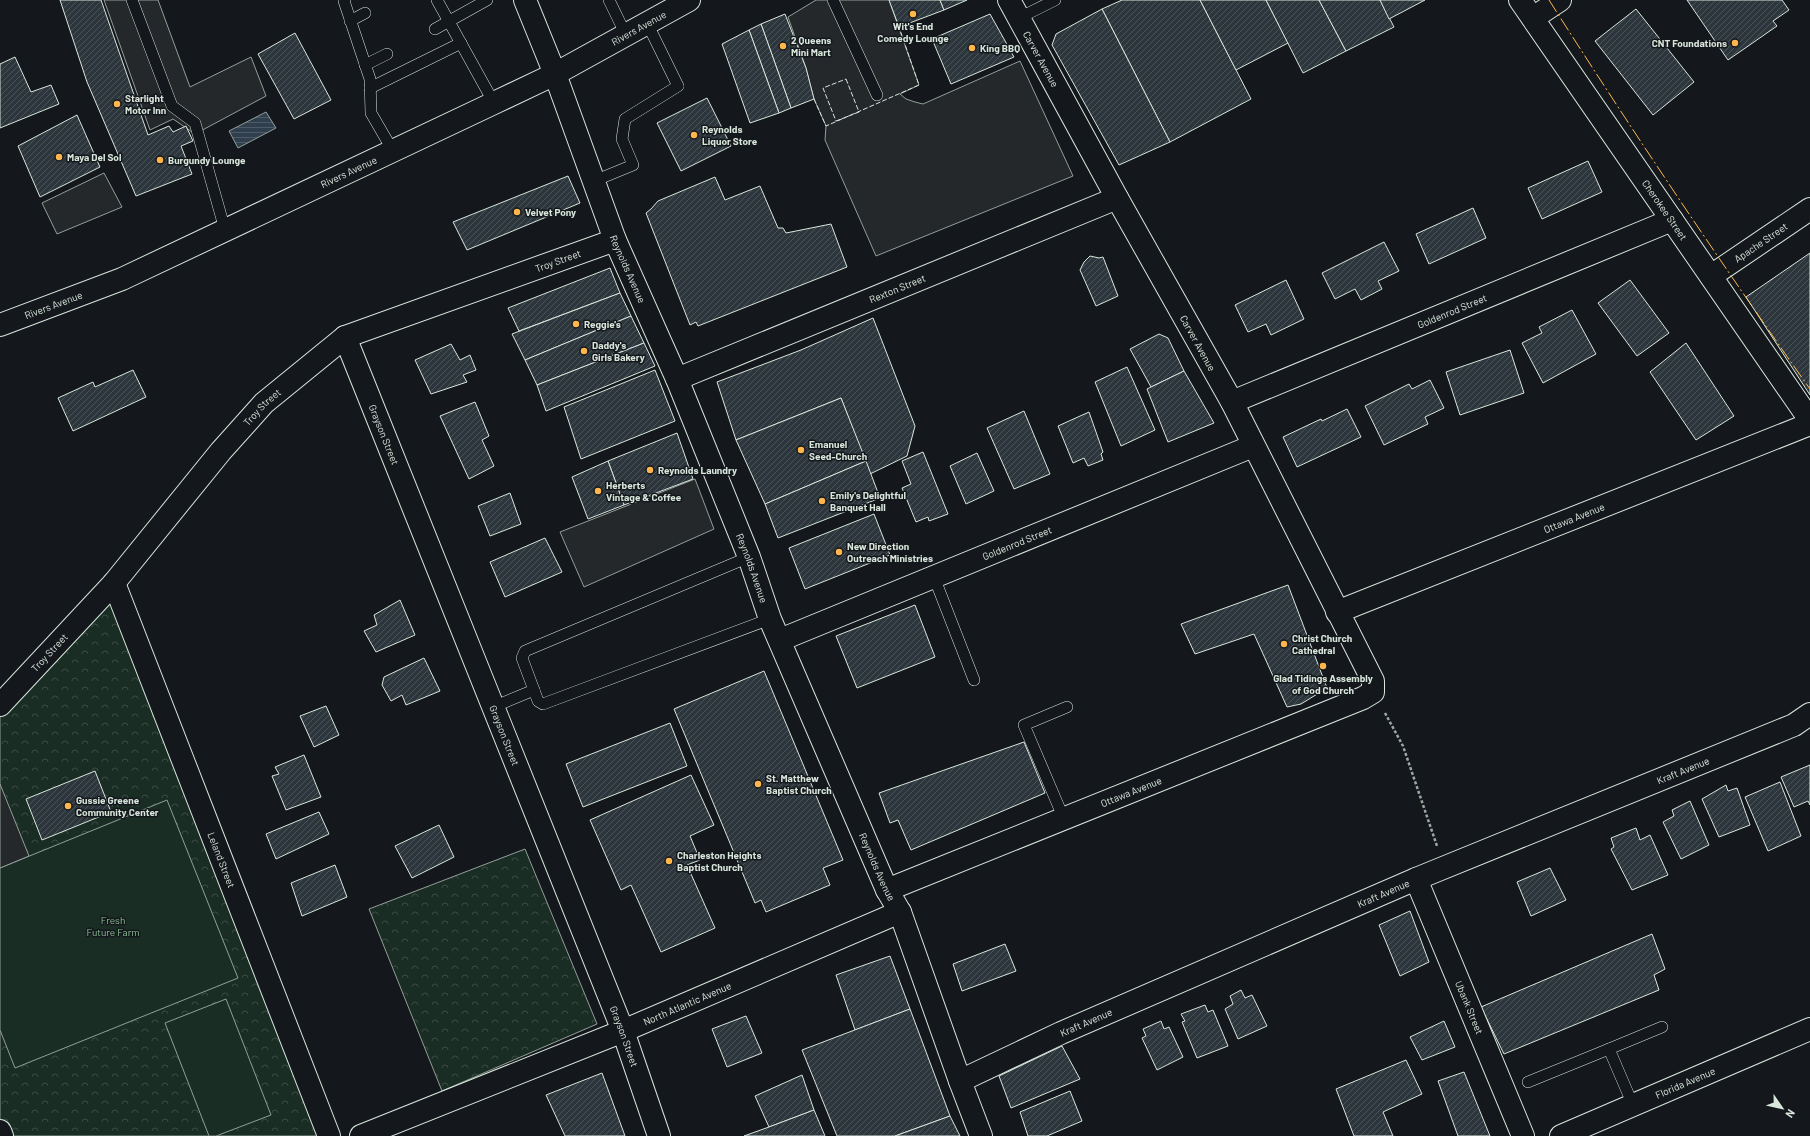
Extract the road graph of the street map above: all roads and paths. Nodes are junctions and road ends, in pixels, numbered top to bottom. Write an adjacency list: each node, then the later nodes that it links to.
1 (132, 0): 32 (lane)
2 (346, 0): 15 (lane)
3 (437, 0): 16 (lane)
4 (487, 0): 16 (lane)
5 (525, 0): 23 (street, Reynolds Avenue)
6 (609, 0): 19 (lane)
7 (833, 0): 25 (lane)
8 (1055, 0): 12 (lane)
9 (1520, 0): 14 (street, Cherokee Street)
10 (1560, 0): 14 (street)
11 (681, 2): 17 (street, Rivers Avenue)
12 (1014, 9): 29 (street, Carver Avenue)
13 (365, 13): 15 (lane)
14 (1533, 18): 31 (street, Cherokee Street)
15 (350, 21): 22 (lane)
16 (448, 22): 18 (lane); 20 (lane)
17 (647, 23): 19 (street, Rivers Avenue); 28 (lane)
18 (435, 29)
19 (626, 35): 23 (street, Rivers Avenue)
20 (460, 44): 24 (lane); 26 (lane)
21 (387, 54): 22 (lane)
22 (365, 65): 24 (lane)
23 (556, 74): 26 (street, Rivers Avenue); 28 (street, Reynolds Avenue)
24 (370, 88): 27 (lane)
25 (877, 94)
26 (494, 103): 27 (street, Rivers Avenue)
27 (393, 151): 32 (street, Rivers Avenue)
28 (594, 181): 33 (street, Reynolds Avenue)
29 (1117, 198): 37 (street, Rexton Street); 38 (street, Carver Avenue)
30 (1810, 209): 34 (street, Apache Street)
31 (1672, 220): 34 (street, Cherokee Street); 38 (street, Goldenrod Street)
32 (225, 230): 35 (street, Rivers Avenue)
33 (615, 240): 36 (street, Troy Street); 37 (street, Reynolds Avenue)
34 (1711, 276): 39 (street, Cherokee Street)
35 (0, 326)
36 (345, 337): 44 (street, Troy Street); 52 (street, Grayson Street)
37 (678, 379): 42 (street, Reynolds Avenue)
38 (1232, 402): 41 (street, Carver Avenue)
39 (1810, 420)
40 (1810, 424): 45 (street, Ottawa Avenue)
41 (1253, 446): 43 (street, Goldenrod Street); 45 (street, Carver Avenue)
42 (749, 558): 46 (street, Reynolds Avenue); 49 (lane)
43 (934, 577): 47 (street, Goldenrod Street); 48 (lane)
44 (114, 583): 51 (street, Troy Street); 69 (street, Leland Street)
45 (1337, 612): 50 (street, Carver Avenue)
46 (770, 619): 47 (street, Reynolds Avenue); 49 (lane)
47 (780, 640): 58 (street, Reynolds Avenue)
48 (974, 680)
49 (534, 690): 52 (lane)
50 (1373, 692): 55 (street, Ottawa Avenue); 56 (path)
51 (0, 705)
52 (493, 706): 62 (street, Grayson Street)
53 (1067, 707): 55 (lane)
54 (1810, 714): 56 (street, Kraft Avenue)
55 (1064, 818): 58 (street, Ottawa Avenue)
56 (1444, 868): 57 (street, Kraft Avenue)
57 (1416, 879): 64 (street, Kraft Avenue); 73 (street, Ubank Street)
58 (887, 890): 59 (street, Reynolds Avenue)
59 (900, 912): 62 (street, North Atlantic Avenue); 64 (street, Reynolds Avenue)
60 (1662, 1027): 63 (lane)
61 (1810, 1029): 66 (street, Florida Avenue)
62 (623, 1031): 70 (street, North Atlantic Avenue); 71 (street, Grayson Street)
63 (1608, 1049): 65 (lane); 66 (lane)
64 (960, 1081): 72 (street, Reynolds Avenue)
65 (1528, 1082)
66 (1633, 1105): 74 (street, Florida Avenue)
67 (0, 1131): 68 (street)
68 (2, 1136)
69 (329, 1136)
70 (362, 1136)
71 (659, 1136)
72 (981, 1136)
73 (1523, 1136)
74 (1561, 1136)

